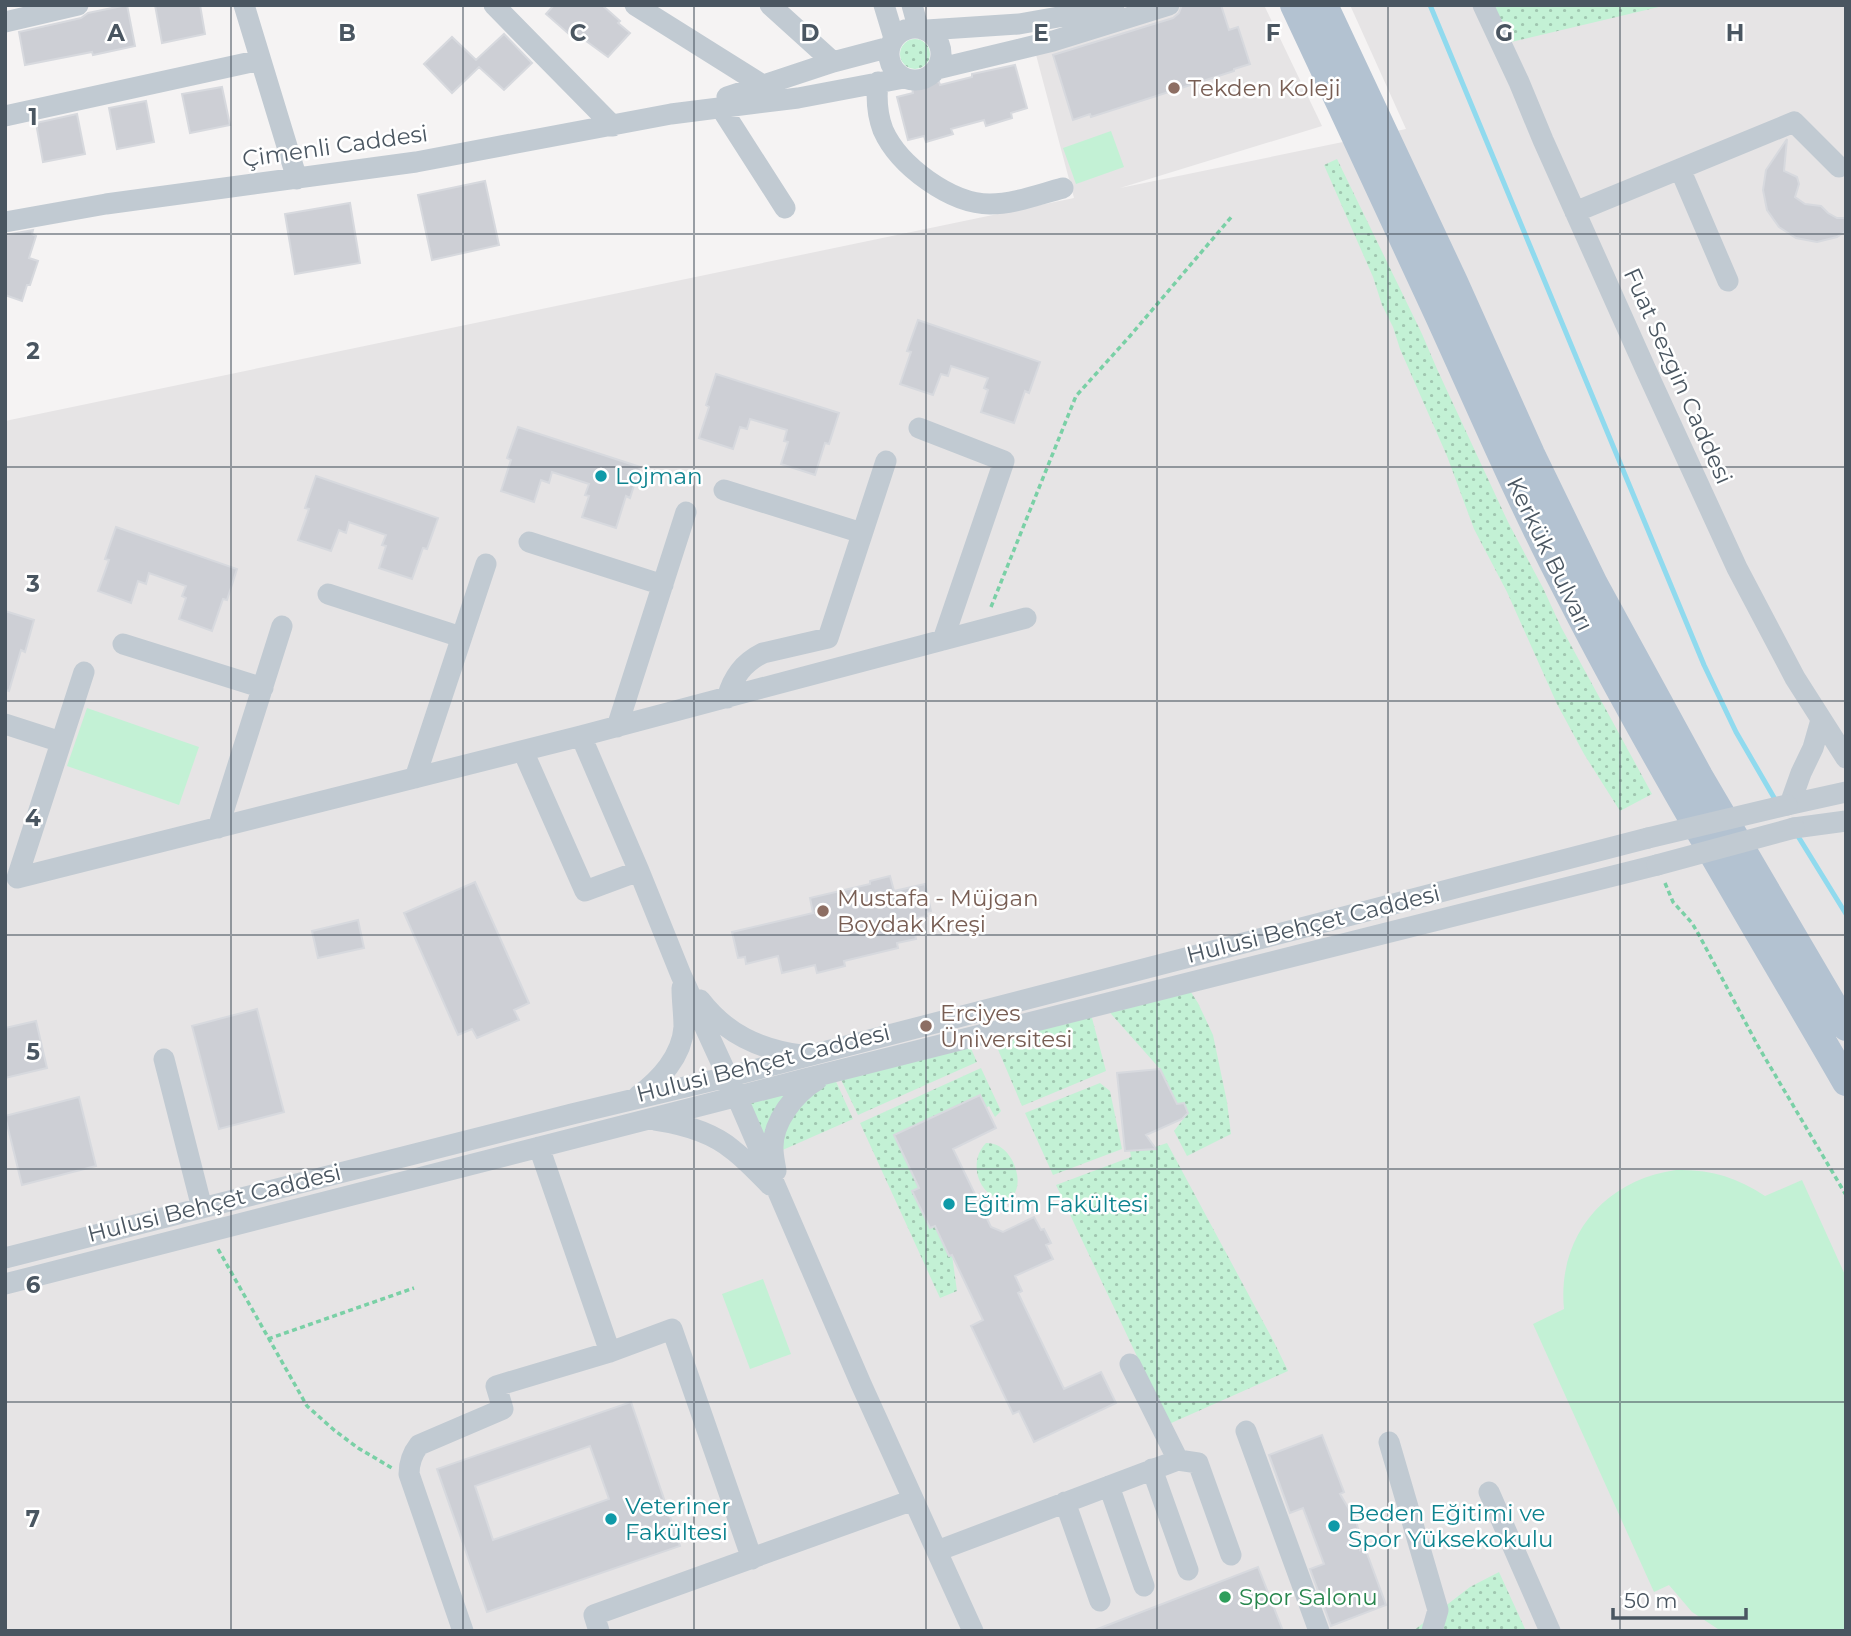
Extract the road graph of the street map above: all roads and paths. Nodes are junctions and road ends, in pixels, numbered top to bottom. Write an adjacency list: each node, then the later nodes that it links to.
1 (78, 5): 13 (street)
2 (244, 5): 16 (street)
3 (494, 5): 25 (street)
4 (635, 5): 21 (street)
5 (770, 5): 17 (street)
6 (884, 5): 15 (street)
7 (912, 5): 14 (street)
8 (1114, 5): 14 (street)
9 (1169, 5): 18 (street)
10 (1294, 5): 73 (main road, Kerkük Bulvarı)
11 (1325, 5): 68 (main road, Kerkük Bulvarı)
12 (1483, 5): 31 (street, Fuat Sezgin Caddesi)
13 (5, 22)
14 (922, 29): 15 (street); 18 (street)
15 (892, 42): 17 (street, Çimenli Caddesi); 19 (street)
16 (260, 60): 24 (street); 28 (street)
17 (833, 62): 21 (street, Çimenli Caddesi)
18 (937, 69): 19 (street)
19 (904, 78): 20 (street, Çimenli Caddesi)
20 (878, 82): 22 (street, Çimenli Caddesi); 29 (street)
21 (764, 86): 23 (street, Çimenli Caddesi)
22 (721, 108): 23 (street, Çimenli Caddesi); 30 (street)
23 (671, 114): 25 (street, Çimenli Caddesi)
24 (5, 116)
25 (613, 126): 28 (street, Çimenli Caddesi)
26 (1839, 167): 27 (street)
27 (1680, 169): 31 (street); 34 (street)
28 (297, 179): 33 (street, Çimenli Caddesi)
29 (1063, 188)
30 (785, 208)
31 (1575, 212): 53 (street, Fuat Sezgin Caddesi)
32 (1233, 215): 46 (path)
33 (5, 222)
34 (1728, 281)
35 (919, 428): 48 (street)
36 (886, 461): 39 (street)
37 (724, 489): 39 (street)
38 (686, 512): 42 (street)
39 (862, 533): 52 (street)
40 (529, 542): 42 (street)
41 (486, 564): 47 (street)
42 (663, 585): 55 (street)
43 (328, 594): 47 (street)
44 (1026, 618): 46 (street)
45 (282, 626): 51 (street)
46 (982, 630): 48 (street)
47 (461, 637): 60 (street)
48 (943, 640): 52 (street)
49 (123, 644): 51 (street)
50 (84, 671): 57 (street)
51 (263, 688): 64 (street)
52 (727, 698): 55 (street)
53 (1821, 720): 59 (street, Fuat Sezgin Caddesi); 62 (street)
54 (5, 724): 57 (street)
55 (617, 727): 56 (street)
56 (581, 736): 58 (street); 66 (street)
57 (61, 742): 64 (street)
58 (523, 751): 60 (street); 66 (street)
59 (1846, 758)
60 (415, 778): 64 (street)
61 (1846, 792): 62 (street, Hulusi Behçet Caddesi)
62 (1789, 805): 69 (street, Hulusi Behçet Caddesi, bridge)
63 (1846, 821): 65 (street, Hulusi Behçet Caddesi, bridge)
64 (218, 828)
65 (1657, 865): 71 (street, Hulusi Behçet Caddesi); 79 (path)
66 (639, 871): 67 (street)
67 (681, 975): 69 (street); 72 (street); 75 (street)
68 (1846, 1027)
69 (806, 1055): 72 (street, Hulusi Behçet Caddesi)
70 (164, 1059): 80 (street)
71 (827, 1074): 74 (street, Hulusi Behçet Caddesi); 78 (street)
72 (727, 1077): 74 (street); 75 (street, Hulusi Behçet Caddesi)
73 (1846, 1082)
74 (737, 1097): 76 (street, Hulusi Behçet Caddesi); 78 (street)
75 (633, 1099): 80 (street, Hulusi Behçet Caddesi)
76 (650, 1119): 77 (street, Hulusi Behçet Caddesi); 78 (street)
77 (539, 1147): 81 (street, Hulusi Behçet Caddesi); 86 (street)
78 (779, 1194): 95 (street)
79 (1846, 1195)
80 (202, 1208): 82 (street, Hulusi Behçet Caddesi)
81 (208, 1232): 83 (street, Hulusi Behçet Caddesi); 85 (path)
82 (5, 1258)
83 (5, 1284)
84 (414, 1288): 85 (path)
85 (268, 1339): 92 (path)
86 (610, 1352): 92 (street); 99 (street)
87 (1129, 1364): 90 (street)
88 (1246, 1431): 106 (street)
89 (1389, 1441): 107 (street)
90 (1178, 1460): 91 (street); 98 (street)
91 (1152, 1469): 93 (street); 100 (street)
92 (409, 1474): 105 (street)
93 (1109, 1486): 96 (street); 101 (street)
94 (1489, 1492): 108 (street)
95 (914, 1500): 97 (street); 99 (street)
96 (1065, 1502): 97 (street); 102 (street)
97 (937, 1551): 104 (street)
98 (1231, 1555)
99 (752, 1559): 103 (street)
100 (1188, 1570)
101 (1144, 1586)
102 (1100, 1601)
103 (596, 1630)
104 (971, 1630)
105 (463, 1631)
106 (1319, 1631)
107 (1432, 1631)
108 (1550, 1631)

